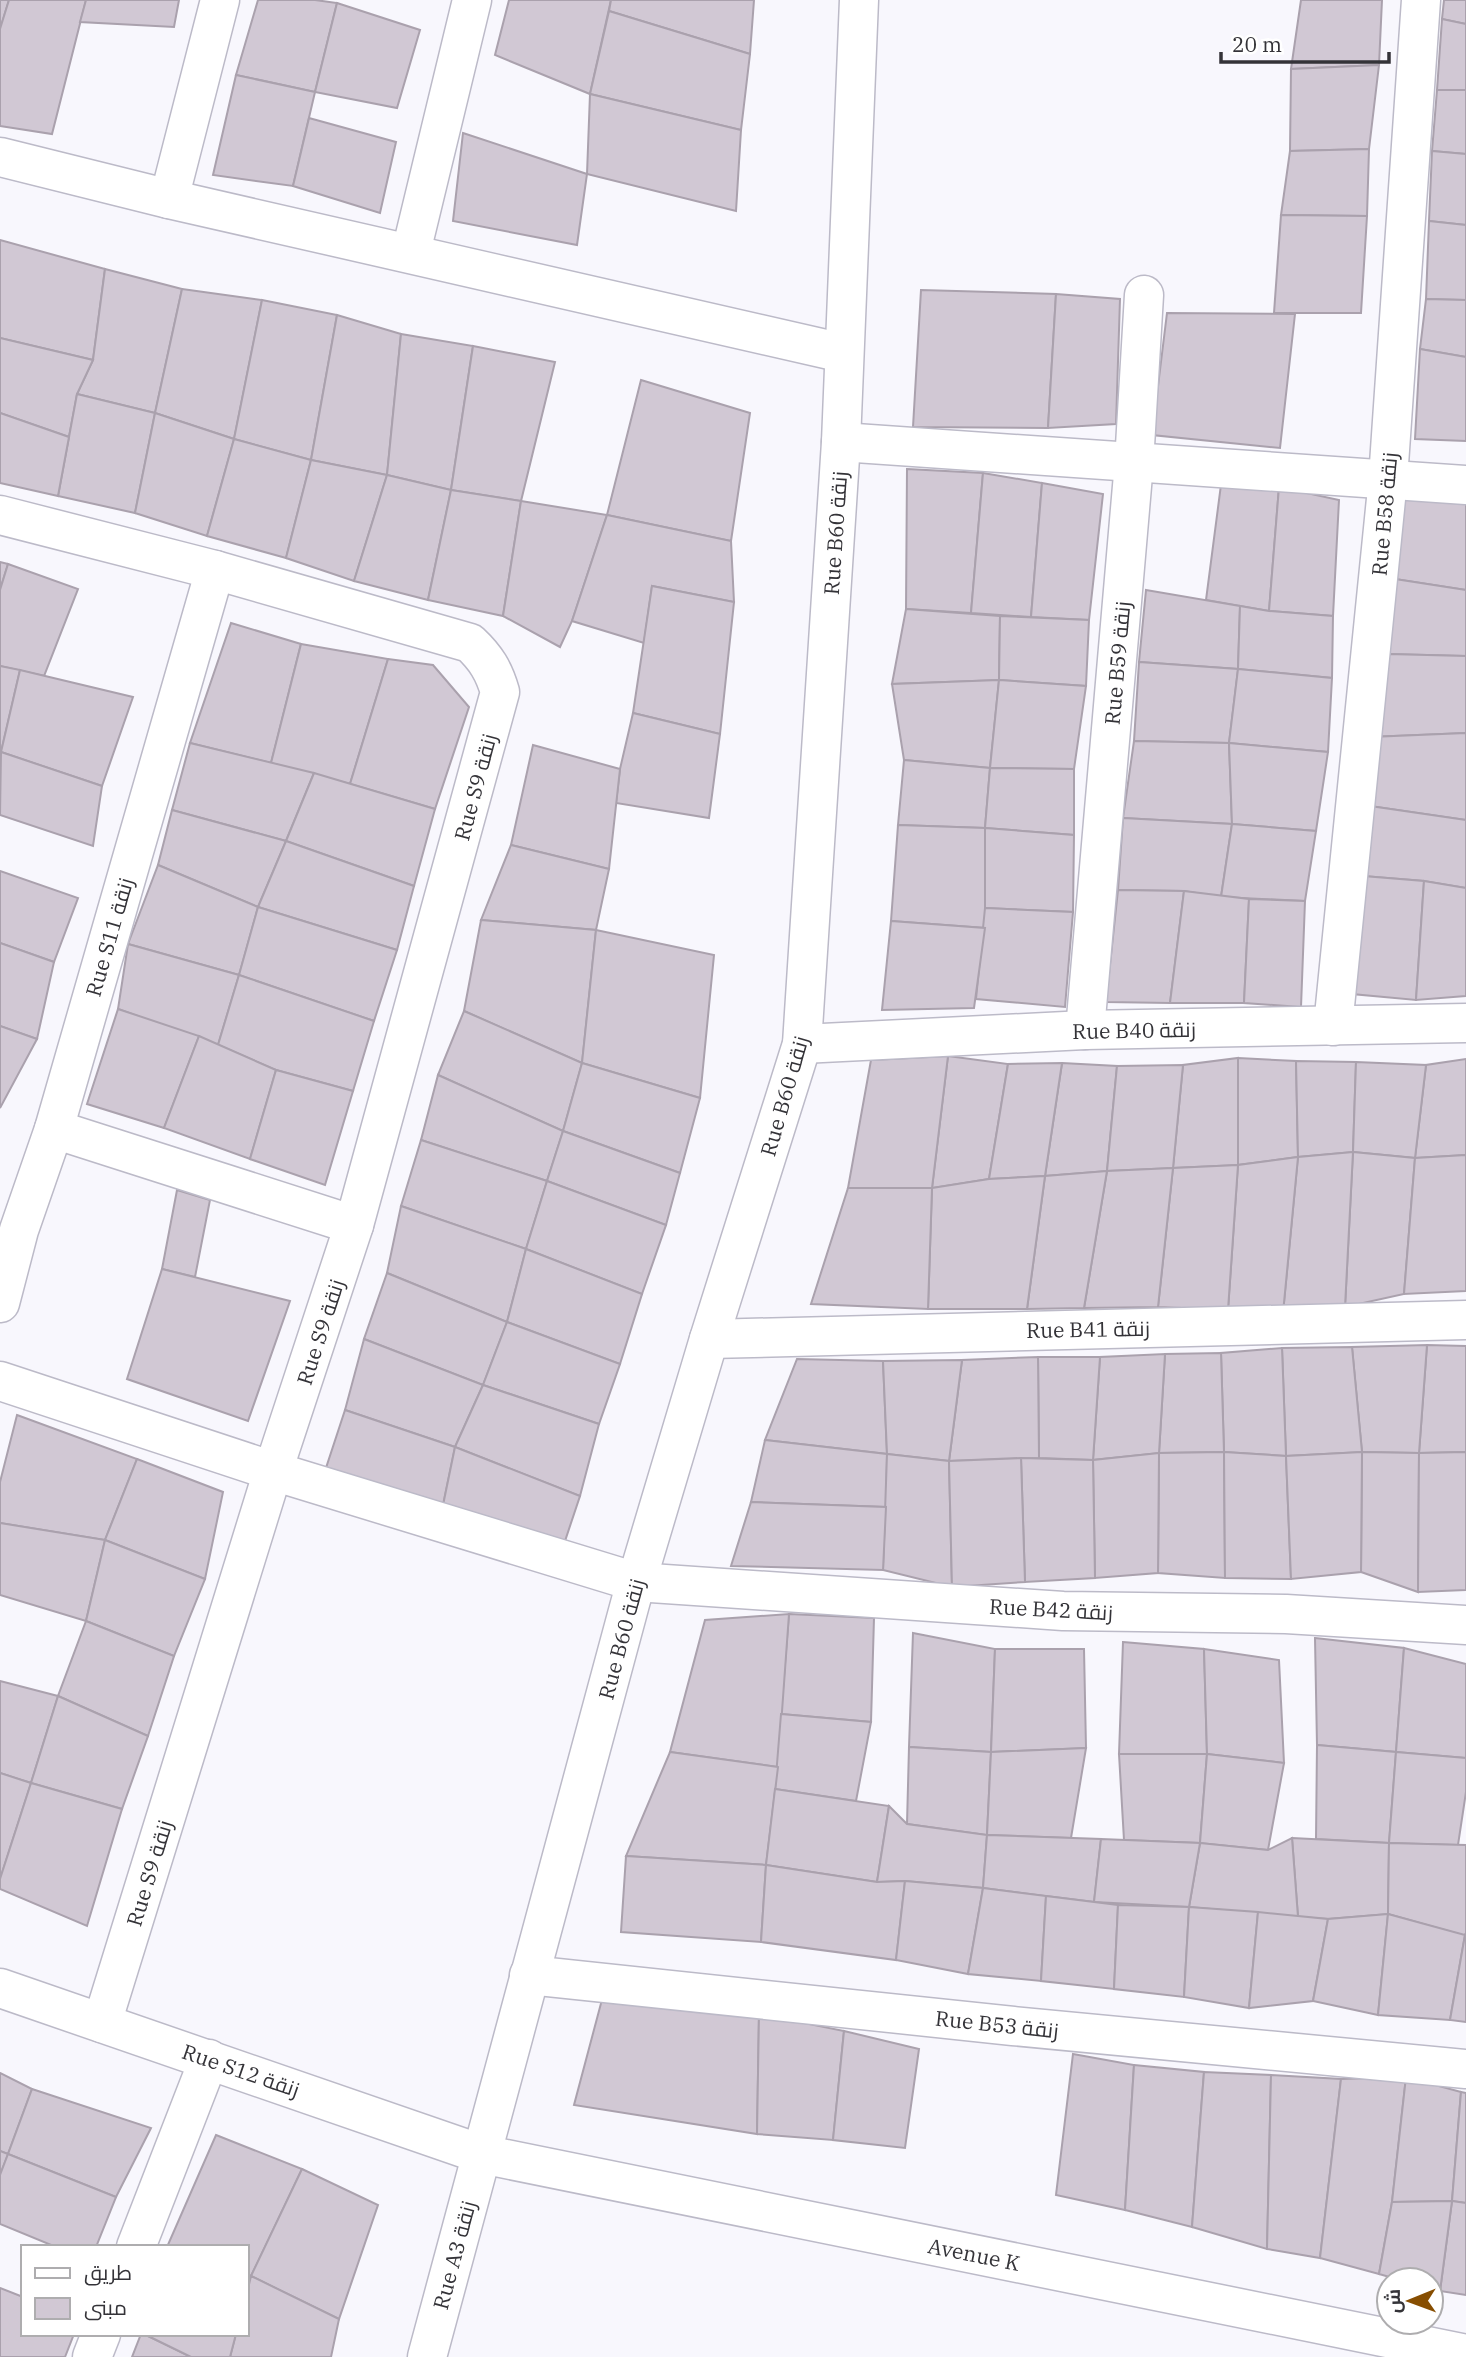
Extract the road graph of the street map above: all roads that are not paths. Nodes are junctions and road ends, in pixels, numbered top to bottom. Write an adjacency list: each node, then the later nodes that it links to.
1 (220, 0): 6 (street)
2 (472, 0): 7 (street)
3 (859, 0): 9 (street, Rue B60 زنقة)
4 (1421, 0): 12 (street, Rue B58 زنقة)
5 (0, 157): 6 (street)
6 (169, 199): 7 (street)
7 (411, 252): 9 (street)
8 (1144, 295): 11 (street, Rue B59 زنقة)
9 (843, 353): 10 (street, Rue B60 زنقة)
10 (841, 442): 11 (street); 19 (street, Rue B60 زنقة)
11 (1134, 463): 12 (street); 18 (street, Rue B59 زنقة)
12 (1388, 479): 13 (street); 17 (street, Rue B58 زنقة)
13 (1466, 485)
14 (0, 515): 15 (street)
15 (215, 570): 20 (street, Rue S11 زنقة); 21 (street, Rue S9 زنقة)
16 (1466, 1023): 17 (street, Rue B40 زنقة)
17 (1332, 1027): 18 (street, Rue B40 زنقة)
18 (1084, 1030): 19 (street, Rue B40 زنقة)
19 (802, 1044): 25 (street, Rue B60 زنقة)
20 (54, 1129): 21 (street); 22 (street, Rue S11 زنقة)
21 (354, 1225): 27 (street, Rue S9 زنقة)
22 (10, 1228): 23 (street, Rue S11 زنقة)
23 (0, 1303)
24 (1466, 1320): 25 (street, Rue B41 زنقة)
25 (709, 1339): 28 (street, Rue B60 زنقة)
26 (0, 1381): 27 (street, Rue B42 زنقة)
27 (274, 1471): 28 (street, Rue B42 زنقة); 32 (street, Rue S9 زنقة)
28 (636, 1583): 29 (street, Rue B42 زنقة); 30 (street, Rue B60 زنقة)
29 (1466, 1625)
30 (529, 1975): 34 (street, Rue B53 زنقة); 35 (street, Rue B60 زنقة)
31 (0, 1988): 32 (street, Rue S12 زنقة)
32 (102, 2023): 33 (street, Rue S12 زنقة)
33 (209, 2059): 35 (street, Rue S12 زنقة); 36 (street)
34 (1466, 2069)
35 (481, 2154): 38 (street, Avenue K); 40 (street, Rue A3 زنقة)
36 (137, 2245)
37 (100, 2336): 39 (street)
38 (1466, 2354)
39 (92, 2357)
40 (426, 2357)

